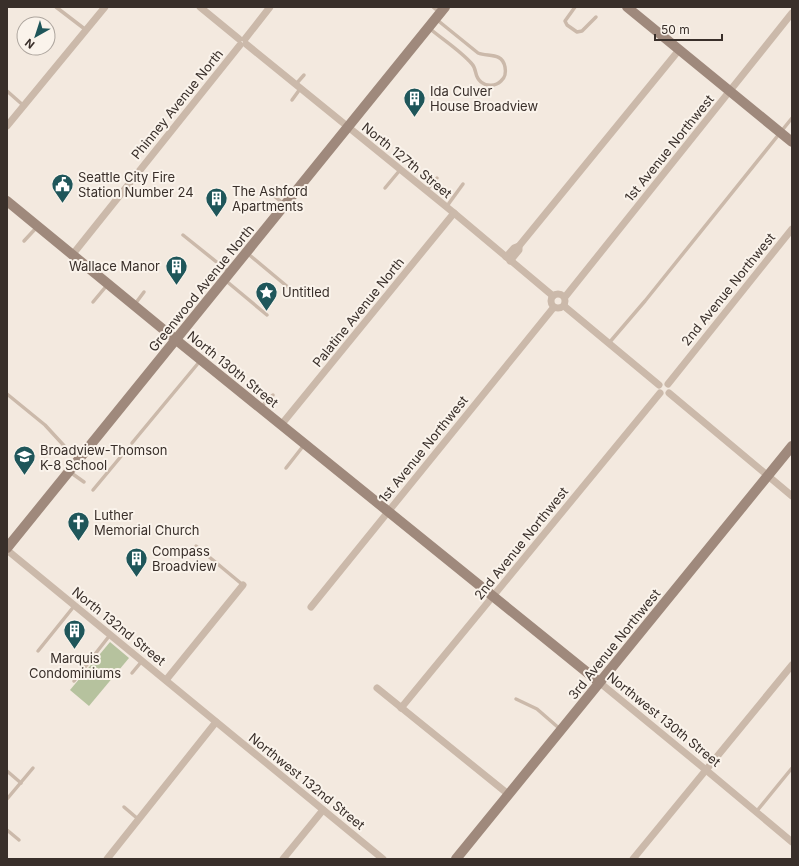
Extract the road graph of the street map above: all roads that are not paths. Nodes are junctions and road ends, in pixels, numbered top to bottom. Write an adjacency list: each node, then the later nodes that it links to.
1 (56, 7): 11 (lane)
2 (106, 7): 11 (street)
3 (200, 7): 12 (street, North 127th Street)
4 (270, 7): 12 (street, Phinney Avenue North)
5 (575, 7): 9 (lane)
6 (627, 7): 13 (street)
7 (439, 11): 10 (street, Greenwood Avenue North); 10 (lane)
8 (792, 13): 17 (street, 1st Avenue Northwest)
9 (596, 17)
10 (428, 28): 22 (street, Greenwood Avenue North)
11 (86, 30): 19 (street)
12 (242, 42): 15 (street, North 127th Street); 40 (street, Phinney Avenue North)
13 (679, 50): 17 (street); 41 (street)
14 (304, 75): 15 (lane)
15 (298, 87): 18 (lane); 22 (street, North 127th Street)
16 (7, 91): 19 (lane)
17 (730, 92): 23 (street); 47 (street, 1st Avenue Northwest)
18 (292, 100)
19 (24, 106): 21 (street)
20 (792, 118): 23 (lane)
21 (7, 126)
22 (348, 128): 25 (street, North 127th Street); 32 (street, Greenwood Avenue North)
23 (780, 133): 24 (street); 54 (lane)
24 (792, 142)
25 (400, 170): 29 (lane); 30 (street, North 127th Street)
26 (437, 178): 30 (lane)
27 (463, 184): 33 (lane)
28 (264, 188): 32 (lane)
29 (385, 188)
30 (426, 191): 33 (street, North 127th Street)
31 (7, 201): 35 (street, North 130th Street)
32 (285, 205): 39 (street, Greenwood Avenue North)
33 (446, 207): 34 (street, North 127th Street)
34 (454, 213): 41 (street, North 127th Street); 63 (street, Palatine Avenue North)
35 (38, 226): 38 (lane); 40 (street, North 130th Street)
36 (792, 229): 56 (street, 2nd Avenue Northwest)
37 (183, 235): 42 (lane)
38 (24, 241)
39 (246, 253): 42 (street, Greenwood Avenue North); 44 (lane)
40 (73, 254): 43 (street, North 130th Street)
41 (508, 259): 46 (street, North 127th Street)
42 (227, 276): 52 (lane); 53 (street, Greenwood Avenue North)
43 (109, 284): 48 (lane); 49 (street, North 130th Street)
44 (289, 288)
45 (144, 292): 49 (lane)
46 (552, 296): 47 (street); 50 (street)
47 (565, 297): 51 (street)
48 (94, 302)
49 (134, 305): 53 (street, North 130th Street)
50 (554, 306): 51 (street); 75 (street, 1st Avenue Northwest)
51 (564, 306): 54 (street)
52 (267, 315)
53 (175, 339): 55 (street, North 130th Street); 68 (street, Greenwood Avenue North)
54 (609, 343): 57 (street)
55 (201, 360): 62 (street, North 130th Street); 64 (lane)
56 (668, 384): 57 (street); 58 (street)
57 (659, 385): 60 (street)
58 (669, 393): 60 (street); 71 (street)
59 (7, 394): 68 (lane)
60 (660, 394): 79 (street, 2nd Avenue Northwest)
61 (273, 395): 62 (lane)
62 (260, 408): 63 (street, North 130th Street)
63 (281, 425): 65 (street, North 130th Street)
64 (132, 443)
65 (305, 444): 69 (lane); 75 (street, North 130th Street)
66 (792, 446): 71 (street, 3rd Avenue Northwest)
67 (123, 454): 73 (lane)
68 (79, 459): 70 (street, Greenwood Avenue North)
69 (286, 468)
70 (69, 472): 72 (lane); 76 (street, Greenwood Avenue North)
71 (768, 476): 74 (street); 89 (street, 3rd Avenue Northwest)
72 (84, 482)
73 (94, 490)
74 (792, 496)
75 (389, 511): 79 (street, Northwest 130th Street); 81 (street, 1st Avenue Northwest)
76 (8, 545): 80 (street, North 132nd Street)
77 (196, 546): 78 (lane)
78 (243, 585): 87 (street)
79 (493, 596): 89 (street, Northwest 130th Street); 92 (street, 2nd Avenue Northwest)
80 (75, 606): 82 (street, North 132nd Street); 83 (lane)
81 (311, 607)
82 (110, 635): 84 (street, North 132nd Street); 88 (lane)
83 (38, 651)
84 (142, 661): 86 (lane); 87 (street, North 132nd Street)
85 (792, 665): 97 (street)
86 (132, 673)
87 (166, 680): 93 (street, North 132nd Street)
88 (74, 681)
89 (599, 682): 94 (street, 3rd Avenue Northwest); 97 (street, Northwest 130th Street)
90 (377, 688): 92 (street)
91 (516, 699): 94 (lane)
92 (401, 708): 100 (street)
93 (216, 722): 103 (street, Northwest 132nd Street); 105 (street)
94 (561, 730): 100 (street, 3rd Avenue Northwest)
95 (33, 768): 99 (lane)
96 (792, 768): 104 (lane)
97 (706, 770): 104 (street, Northwest 130th Street); 113 (street)
98 (7, 772): 99 (lane)
99 (21, 783): 101 (lane)
100 (508, 794): 112 (street, 3rd Avenue Northwest)
101 (7, 799)
102 (124, 807): 105 (lane)
103 (323, 810): 110 (street); 111 (street, Northwest 132nd Street)
104 (756, 812): 108 (street, Northwest 130th Street)
105 (138, 819): 109 (street)
106 (7, 830): 107 (lane)
107 (19, 840)
108 (792, 842)
109 (107, 859)
110 (283, 859)
111 (383, 859)
112 (456, 859)
113 (633, 859)

